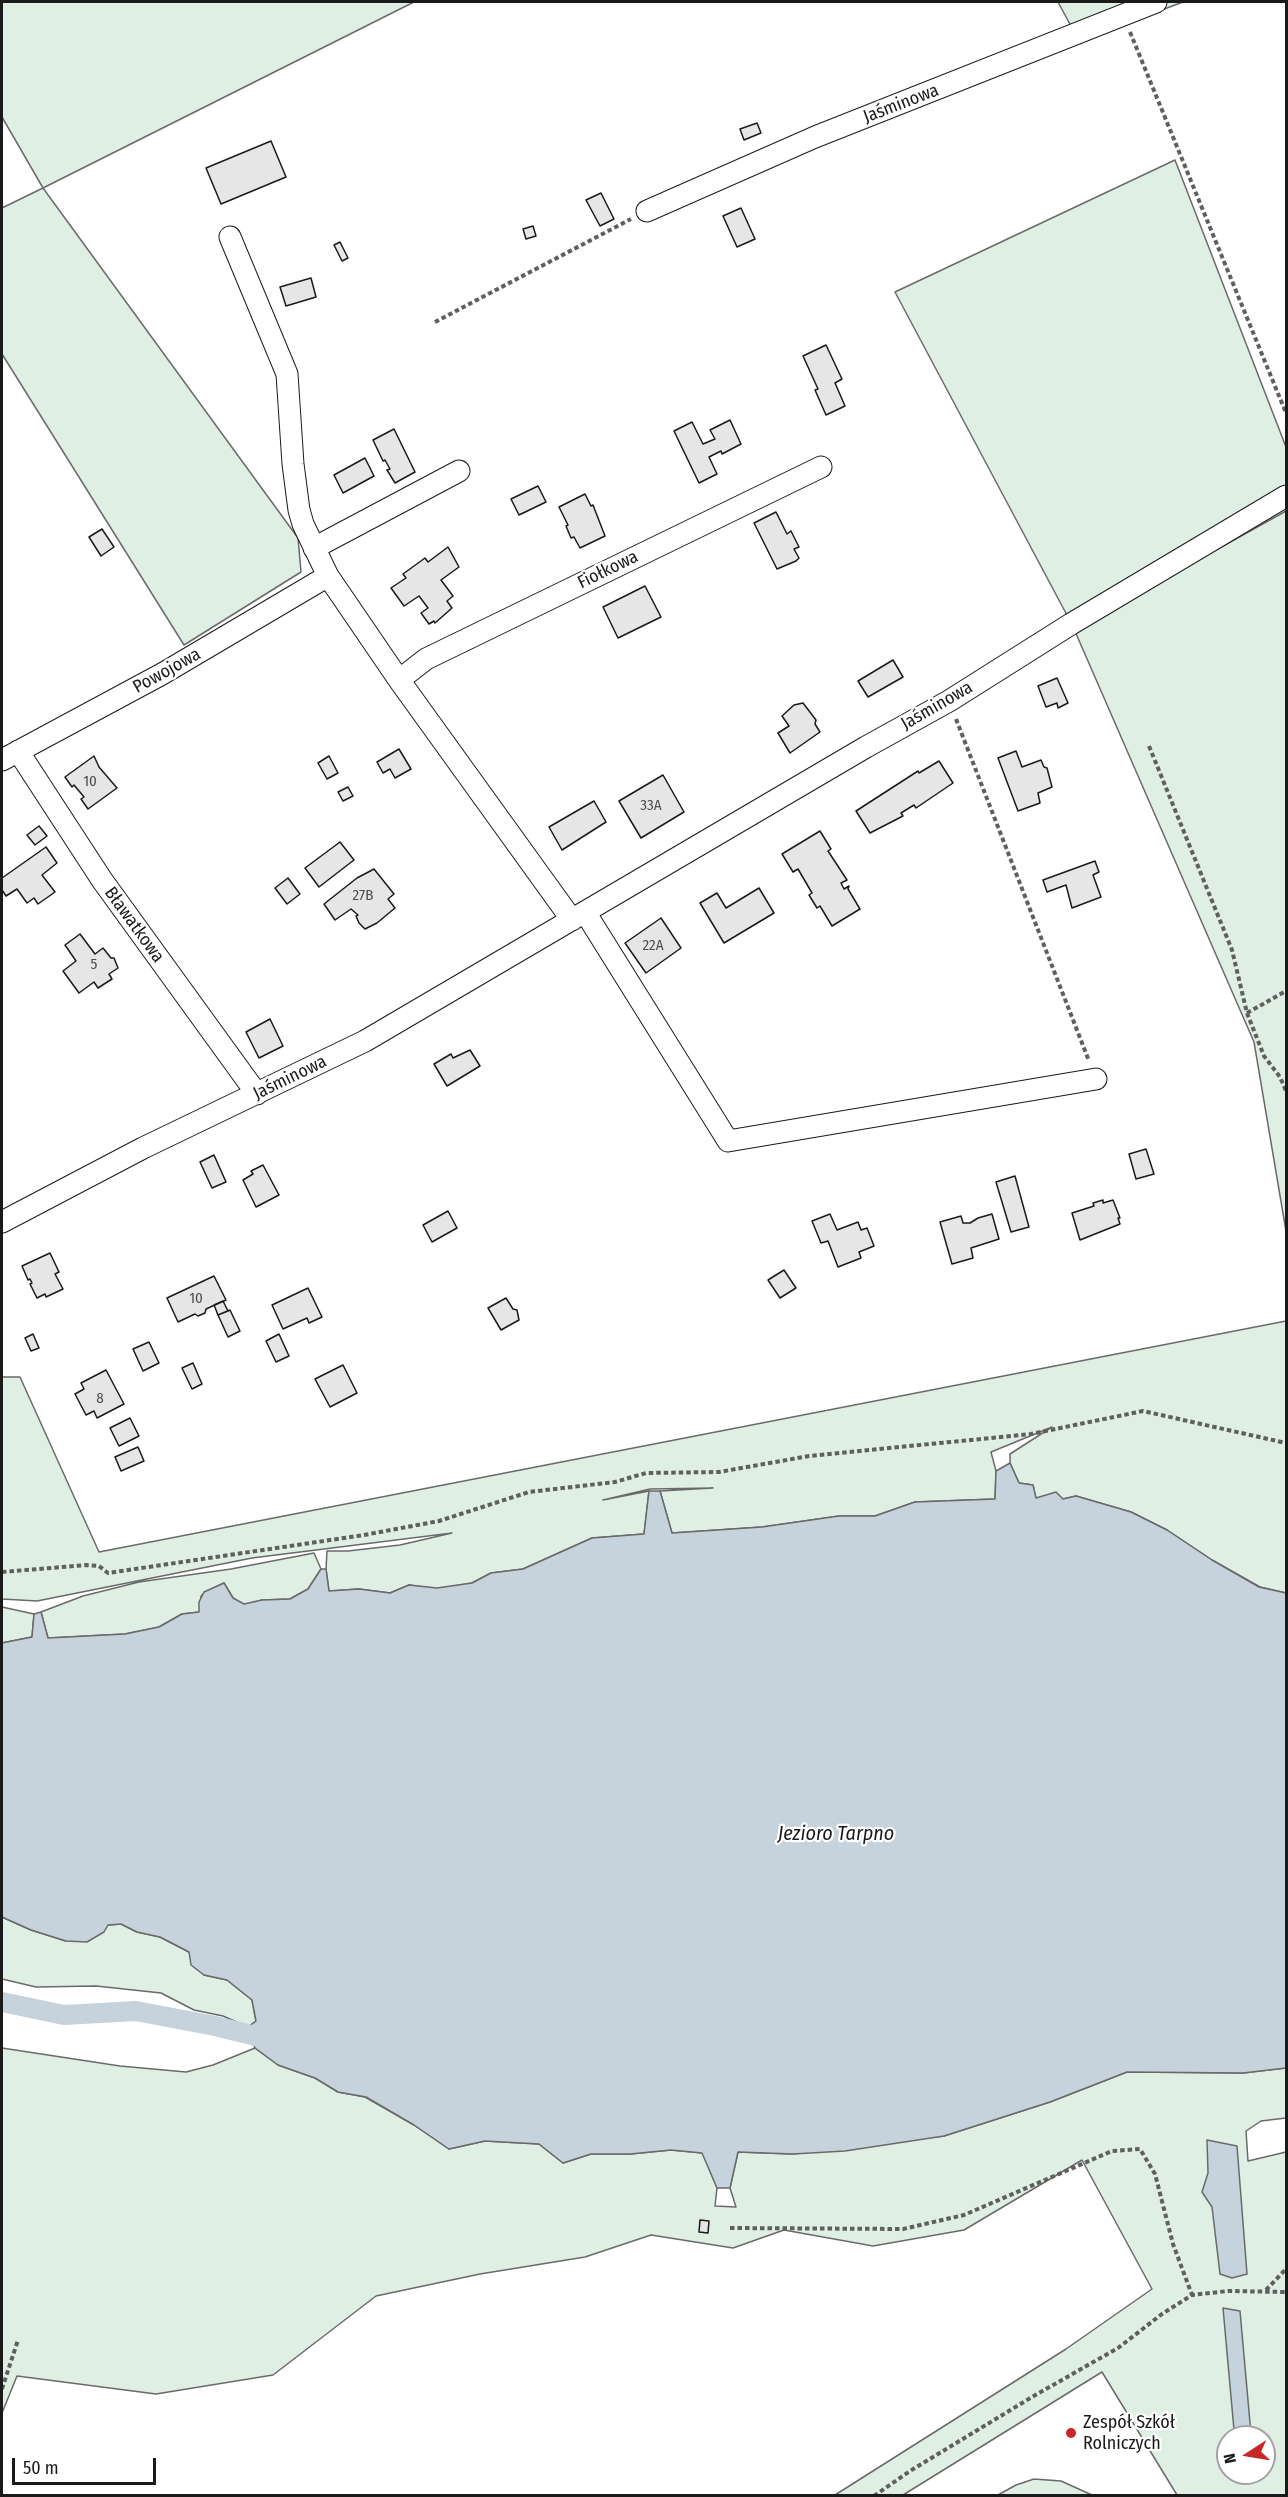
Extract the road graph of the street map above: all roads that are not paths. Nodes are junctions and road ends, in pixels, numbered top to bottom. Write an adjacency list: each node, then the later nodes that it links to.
1 (1156, 2): 2 (street, Jaśminowa)
2 (647, 211)
3 (230, 237): 7 (street)
4 (821, 466): 9 (street, Fiołkowa)
5 (459, 471): 7 (street)
6 (1287, 496): 11 (street, Jaśminowa)
7 (314, 548): 8 (street)
8 (328, 576): 9 (street); 10 (street, Powojowa)
9 (399, 680): 11 (street)
10 (10, 755): 13 (street, Bławatkowa)
11 (578, 916): 12 (street); 13 (street, Jaśminowa)
12 (1096, 1079)
13 (257, 1094): 14 (street, Jaśminowa)
14 (2, 1222)

